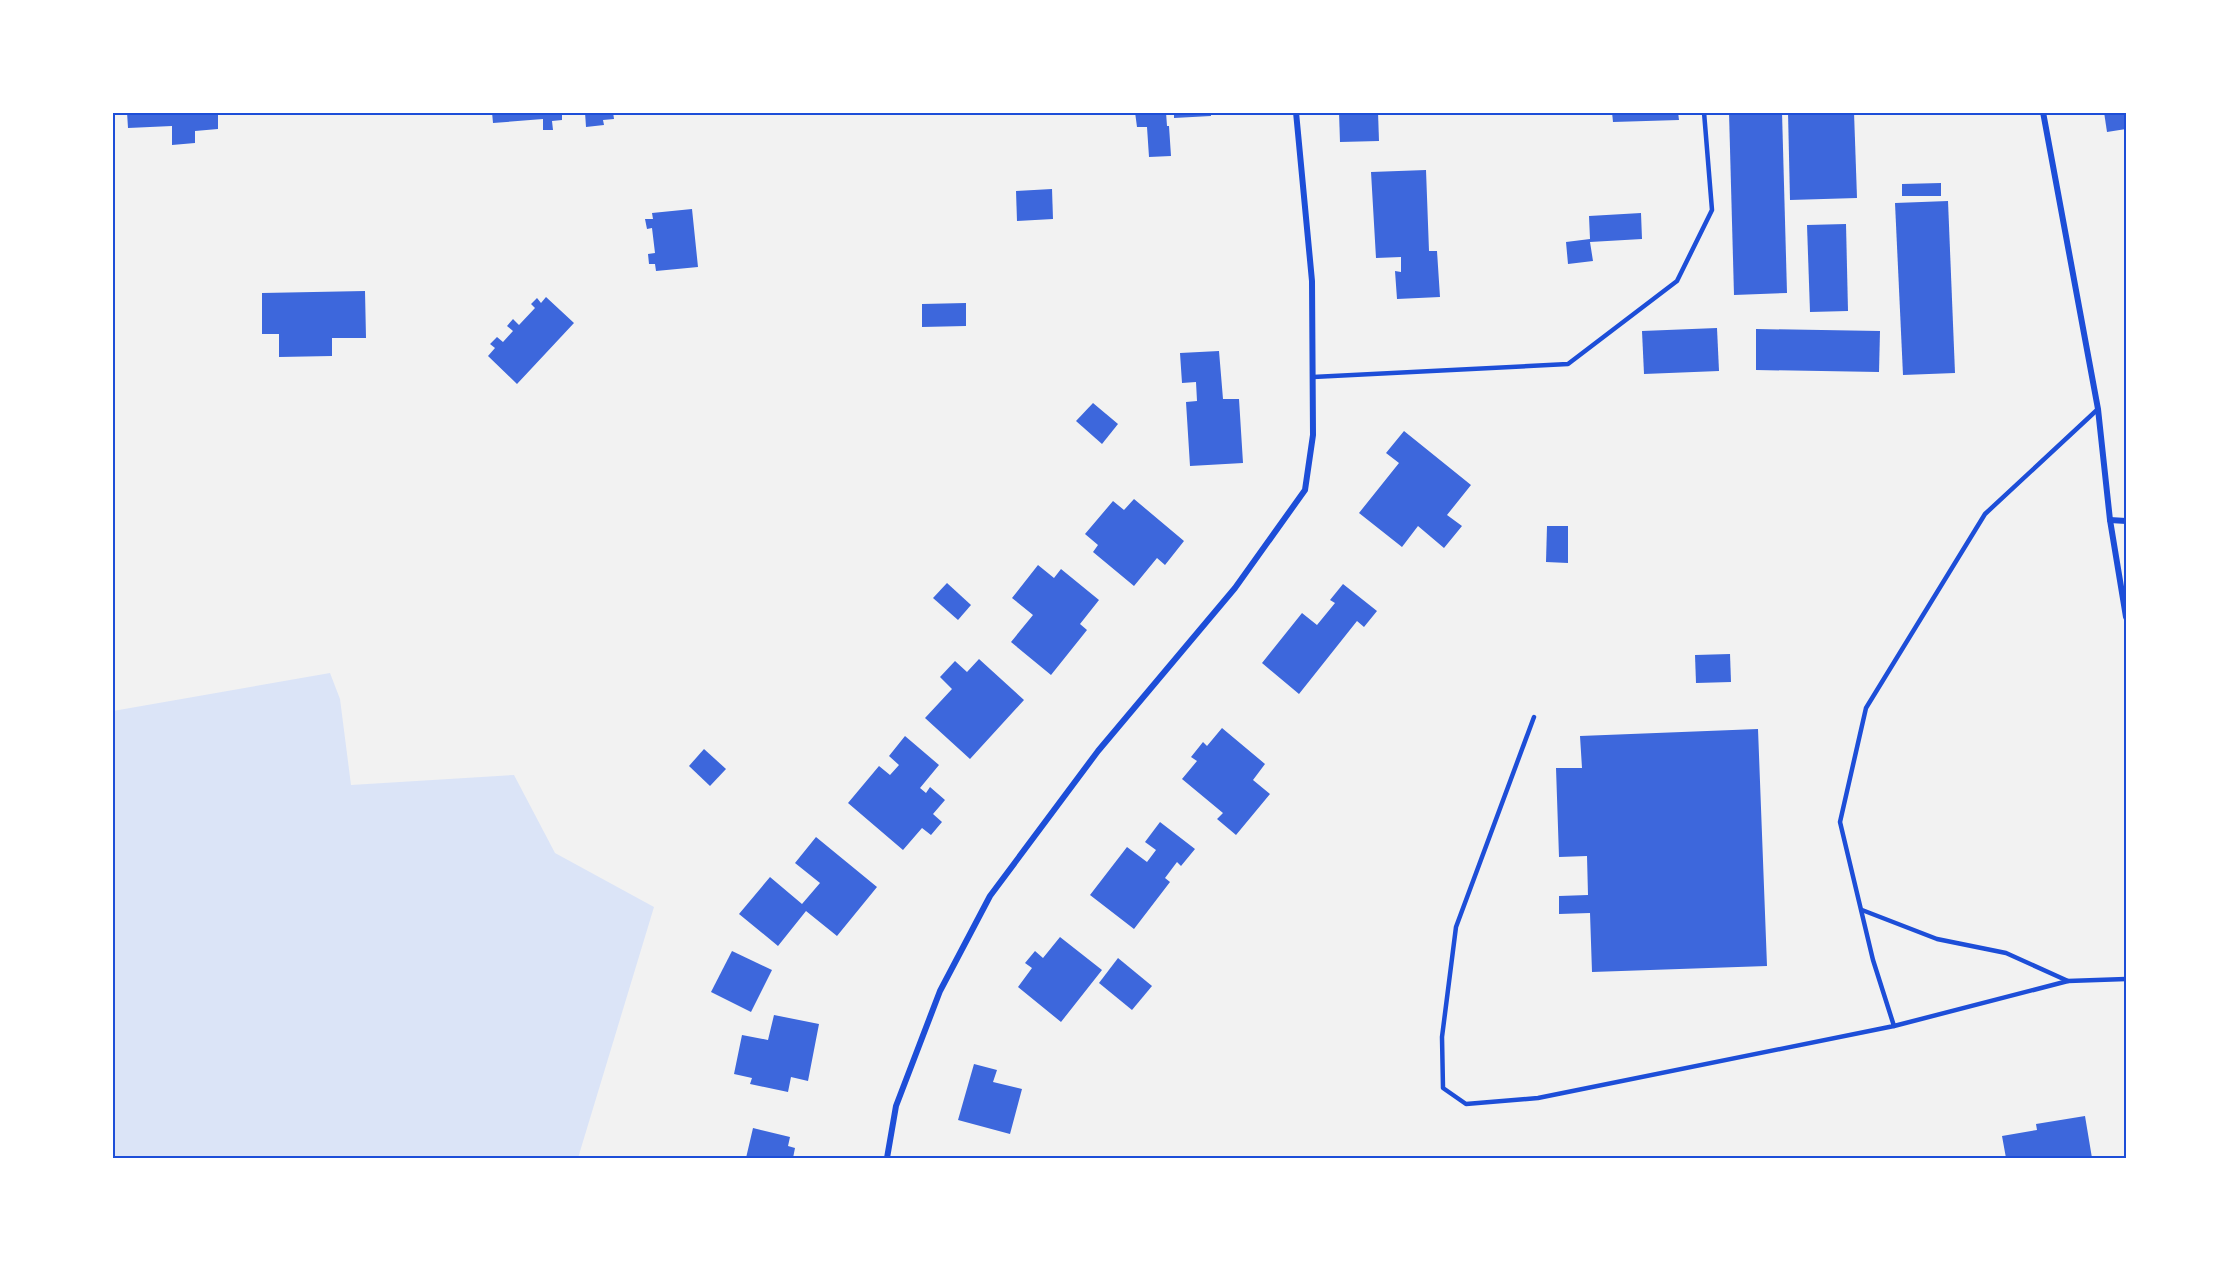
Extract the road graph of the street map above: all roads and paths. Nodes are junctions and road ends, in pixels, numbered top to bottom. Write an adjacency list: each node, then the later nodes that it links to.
1 (1296, 112): 4 (street)
2 (1704, 112): 4 (lane)
3 (2043, 112): 5 (street)
4 (1313, 377): 14 (street)
5 (2098, 409): 6 (street); 10 (lane)
6 (2110, 520): 7 (street); 8 (street)
7 (2127, 521)
8 (2127, 617)
9 (1534, 717): 13 (lane)
10 (1862, 910): 12 (lane); 13 (lane)
11 (2127, 979): 12 (lane)
12 (2068, 981): 13 (lane)
13 (1894, 1026)
14 (887, 1158)

